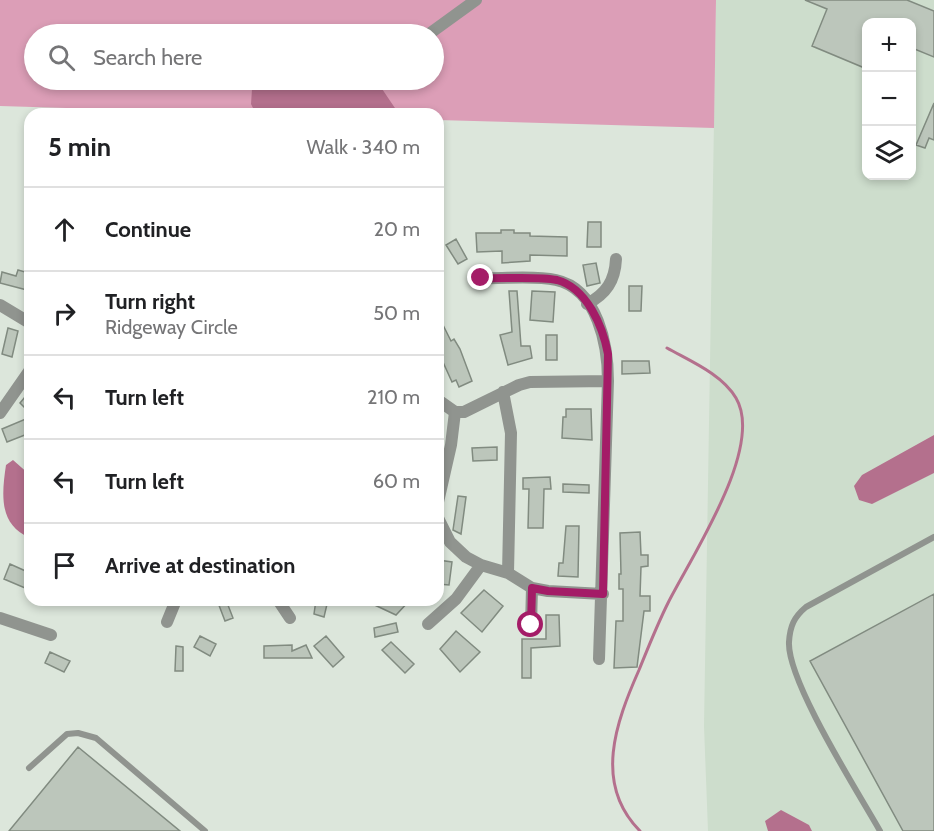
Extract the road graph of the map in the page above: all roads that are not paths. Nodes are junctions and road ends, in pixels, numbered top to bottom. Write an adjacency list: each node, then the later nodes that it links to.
1 (476, 0): 2 (street)
2 (443, 24)
3 (616, 259): 5 (street)
4 (481, 278): 5 (street)
5 (587, 304): 9 (street)
6 (0, 305): 7 (street)
7 (24, 316)
8 (24, 379): 13 (street)
9 (608, 381): 10 (street); 20 (street)
10 (503, 392): 12 (street); 18 (street)
11 (444, 404): 12 (street)
12 (454, 412): 14 (street)
13 (0, 413)
14 (444, 475)
15 (444, 530): 17 (street)
16 (934, 537): 32 (lane)
17 (481, 565): 18 (street); 26 (street)
18 (507, 573): 19 (street)
19 (532, 588): 20 (street); 27 (street)
20 (603, 594): 29 (street)
21 (174, 606): 25 (street)
22 (282, 606): 24 (street)
23 (0, 618): 28 (street)
24 (290, 618)
25 (167, 622)
26 (428, 624)
27 (531, 625)
28 (51, 636)
29 (599, 659)
30 (29, 768): 31 (lane)
31 (206, 831)
32 (880, 831)

